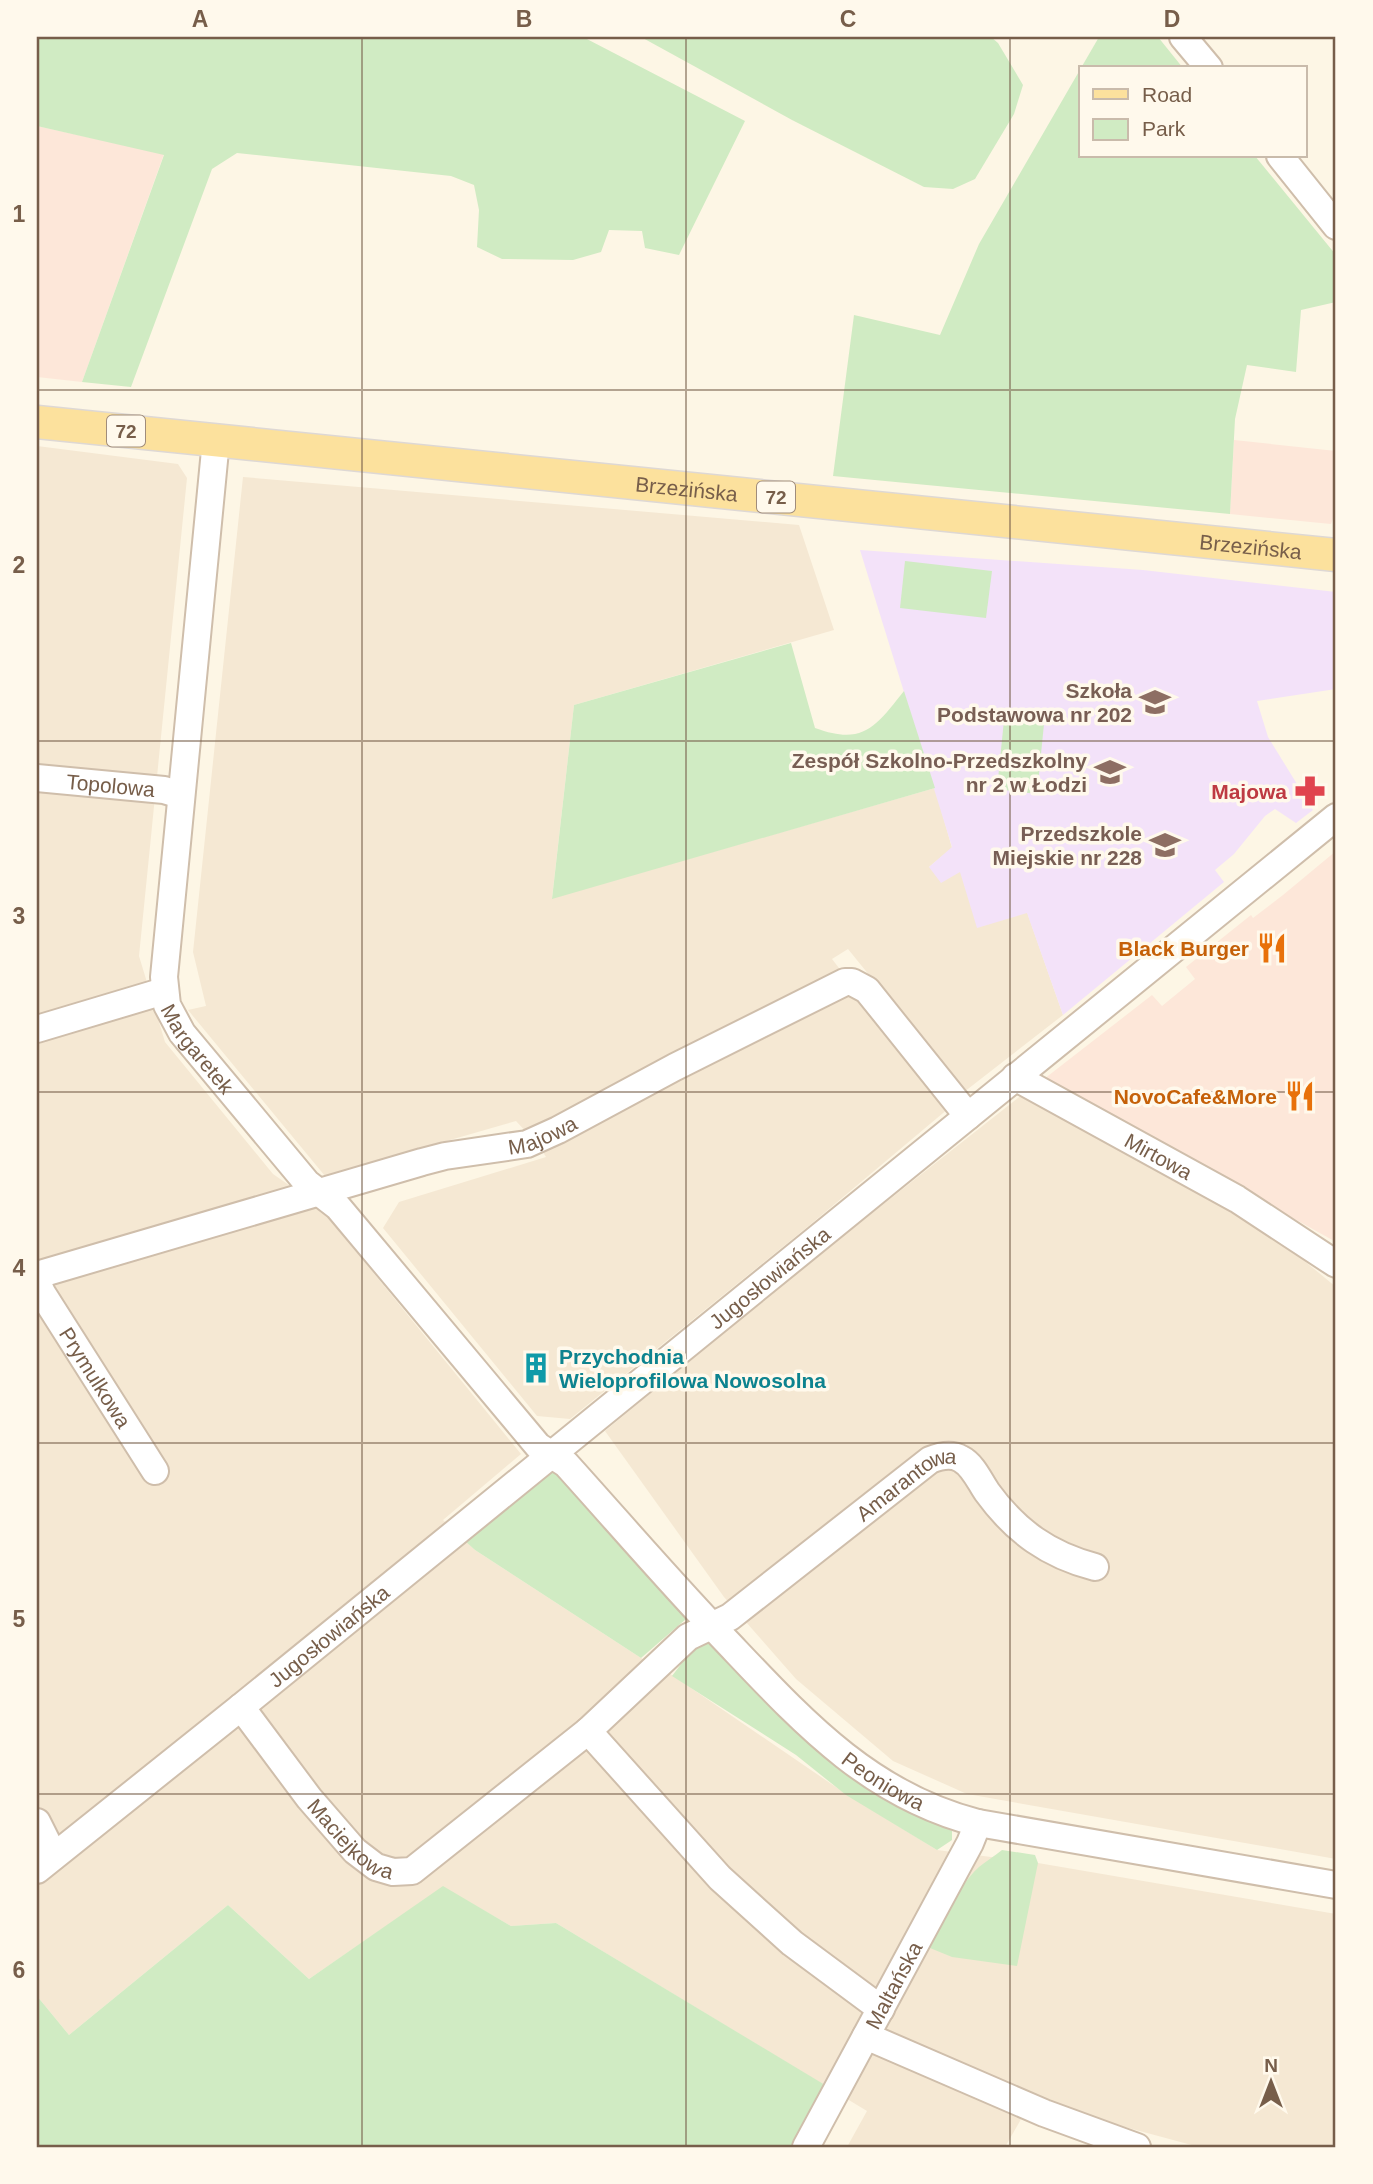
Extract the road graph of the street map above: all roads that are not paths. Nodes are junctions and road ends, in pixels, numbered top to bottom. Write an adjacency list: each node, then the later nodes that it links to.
1 (1183, 37): 2 (street)
2 (1207, 66)
3 (1282, 158): 4 (street)
4 (1336, 226)
5 (37, 422): 6 (main road, Brzezińska / 72)
6 (216, 440): 7 (main road, Brzezińska / 72); 9 (street, Margaretek)
7 (1336, 555)
8 (37, 778): 9 (street, Topolowa)
9 (181, 795): 11 (street, Margaretek)
10 (1336, 817): 13 (street, Jugosłowiańska)
11 (164, 991): 12 (street); 15 (street, Margaretek)
12 (37, 1029)
13 (1015, 1077): 14 (street, Jugosłowiańska); 16 (street, Mirtowa)
14 (968, 1116): 15 (street, Majowa); 19 (street, Jugosłowiańska)
15 (320, 1192): 17 (street, Majowa); 19 (street, Margaretek)
16 (1336, 1264)
17 (37, 1275)
18 (37, 1282): 20 (street, Prymulkowa)
19 (550, 1455): 22 (street, Peoniowa); 23 (street, Jugosłowiańska)
20 (155, 1471)
21 (1095, 1567): 22 (street, Amarantowa)
22 (711, 1626): 24 (street, Maciejkowa); 26 (street, Peoniowa)
23 (241, 1707): 24 (street, Maciejkowa); 27 (street, Jugosłowiańska)
24 (588, 1731): 29 (street)
25 (37, 1822): 27 (street)
26 (978, 1823): 28 (street, Peoniowa); 29 (street, Maltańska)
27 (45, 1863)
28 (1336, 1885)
29 (881, 2009): 30 (street, Maltańska)
30 (866, 2036): 31 (street, Maltańska); 32 (street)
31 (806, 2147)
32 (1137, 2147)

